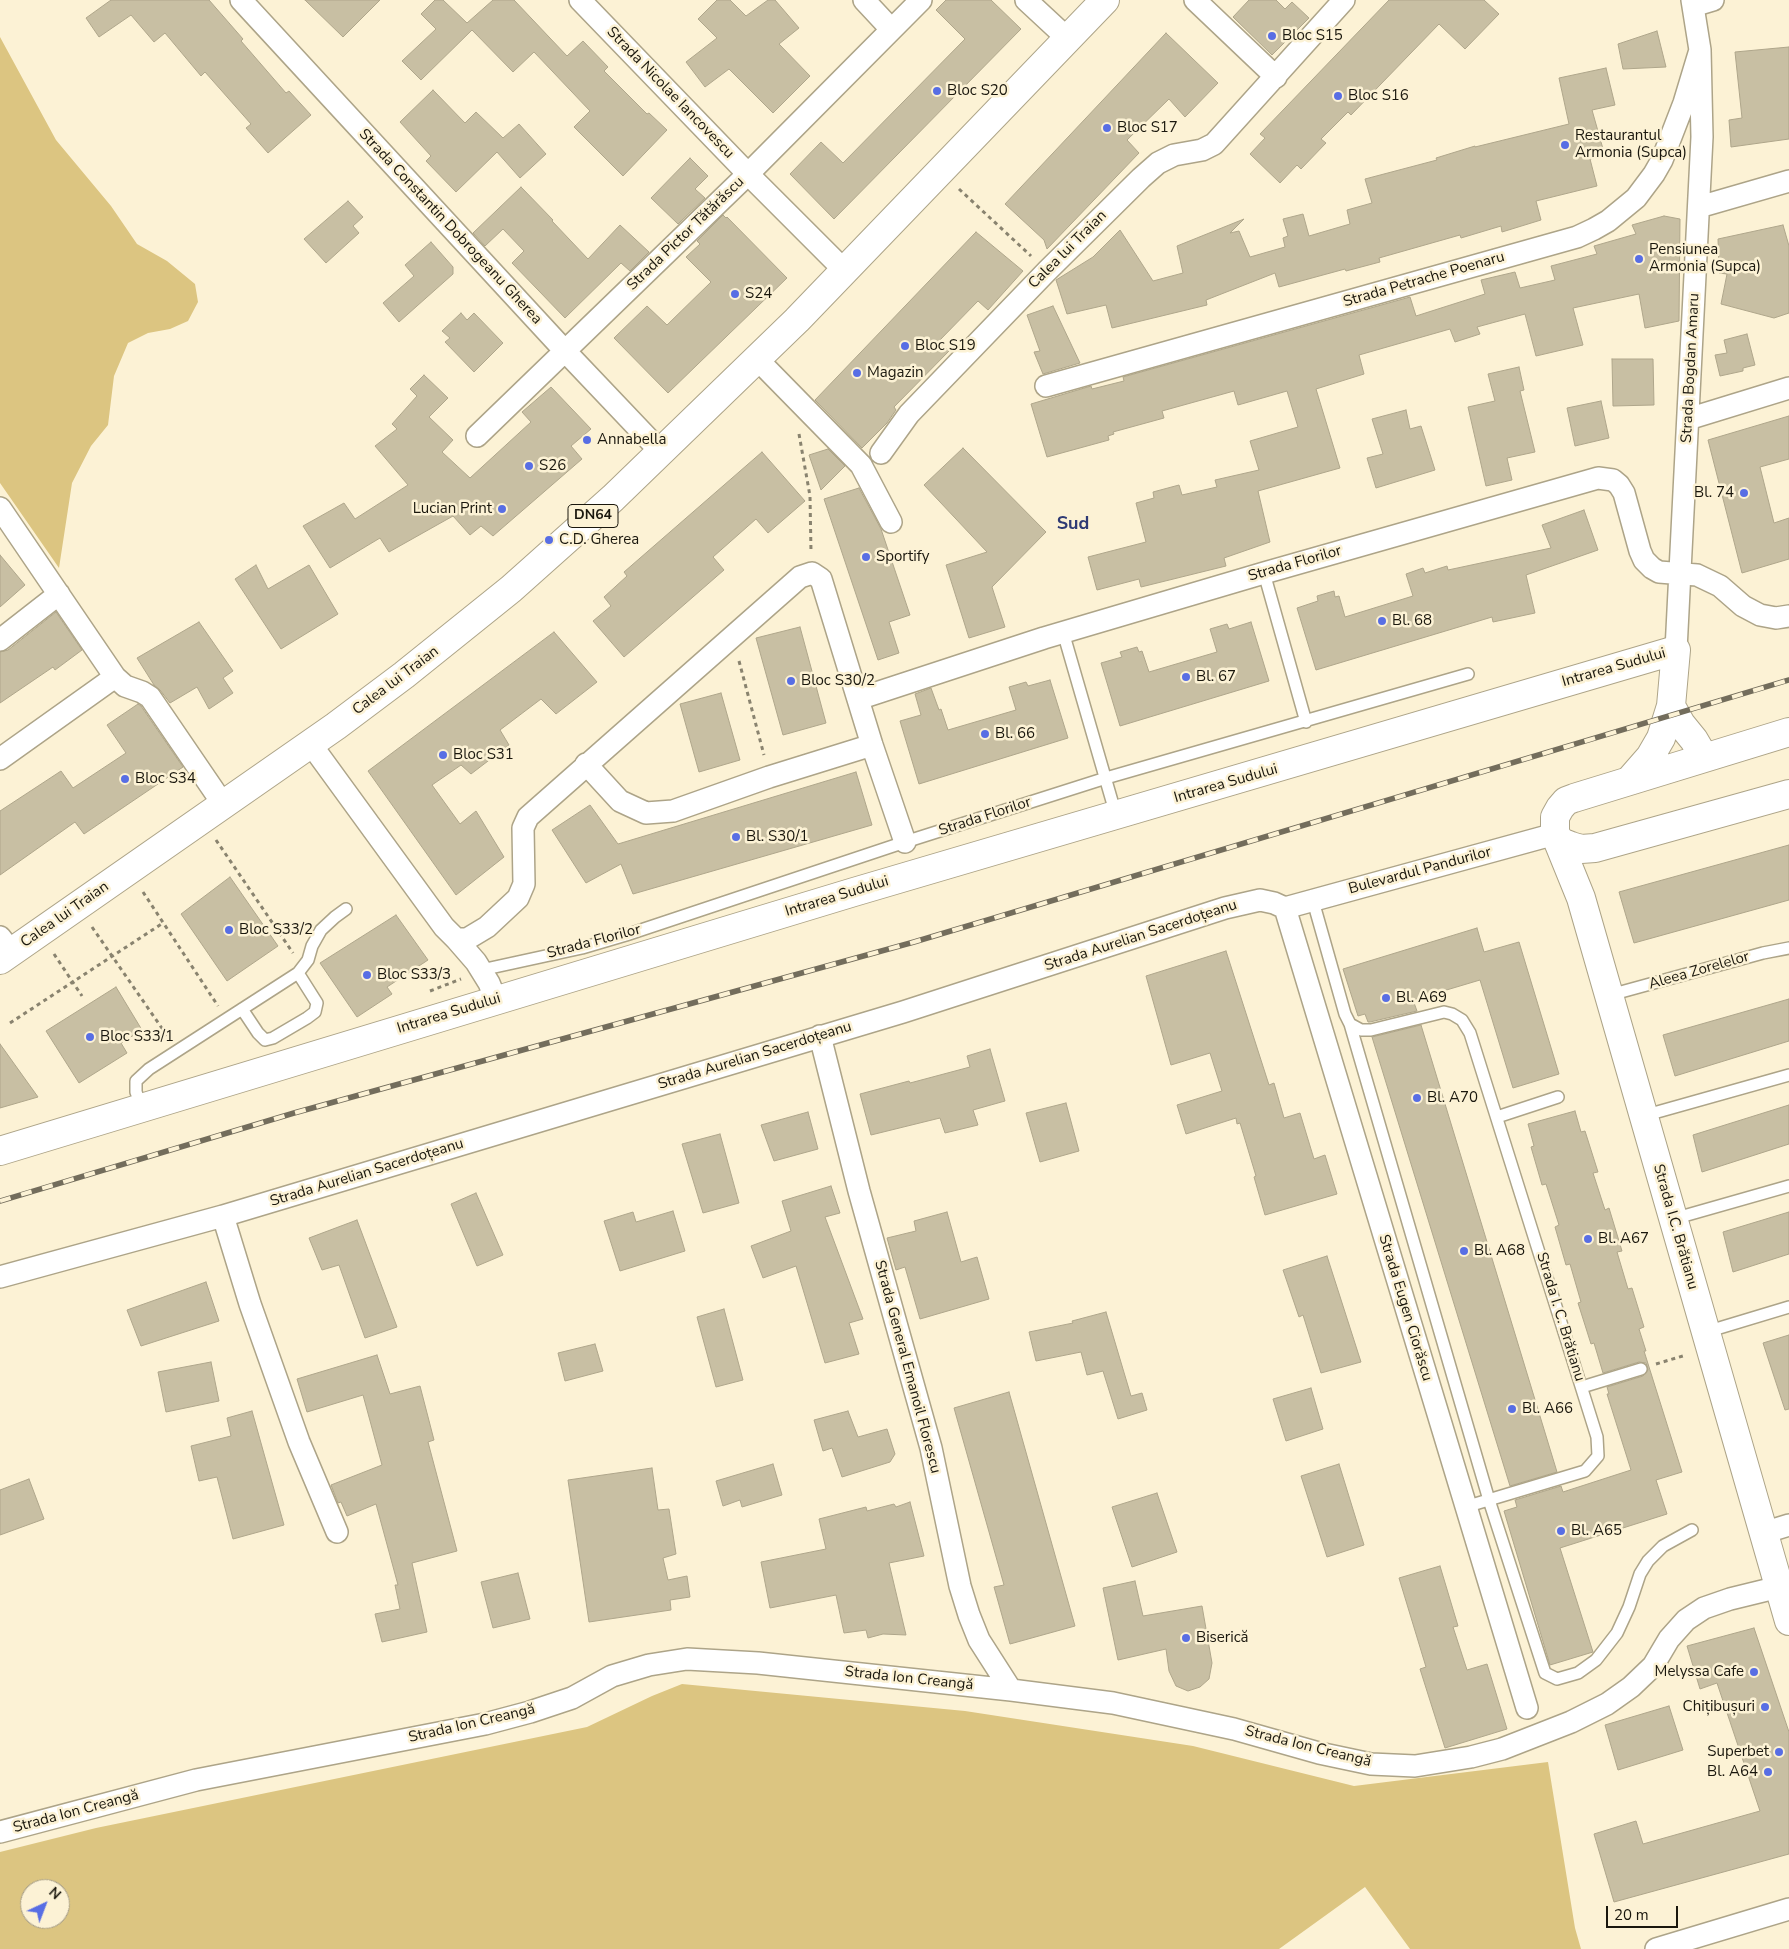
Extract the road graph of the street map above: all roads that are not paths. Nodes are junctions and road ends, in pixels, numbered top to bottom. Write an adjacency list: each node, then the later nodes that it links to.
1 (241, 0): 18 (street, Strada Constantin Dobrogeanu Gherea)
2 (580, 0): 14 (street, Strada Nicolae Iancovescu)
3 (864, 0): 10 (street)
4 (921, 0): 10 (street, Strada Pictor Tătărăscu)
5 (1026, 0): 11 (street)
6 (1105, 0): 11 (street, Calea lui Traian / DN64)
7 (1195, 0): 13 (street)
8 (1344, 0): 13 (street, Calea lui Traian)
9 (1699, 2): 12 (street, Strada Bogdan Amaru)
10 (891, 29): 14 (street, Strada Pictor Tătărăscu)
11 (1068, 39): 17 (street, Calea lui Traian / DN64)
12 (1700, 50): 16 (street, Strada Bogdan Amaru); 20 (street, Strada Petrache Poenaru)
13 (1276, 77): 25 (street, Calea lui Traian)
14 (748, 174): 17 (street, Strada Nicolae Iancovescu); 18 (street, Strada Pictor Tătărăscu)
15 (1789, 181): 16 (street)
16 (1699, 207): 22 (street, Strada Bogdan Amaru)
17 (844, 270): 19 (street, Calea lui Traian / DN64)
18 (565, 351): 23 (street, Strada Pictor Tătărăscu); 24 (street, Strada Constantin Dobrogeanu Gherea)
19 (757, 359): 24 (street, Calea lui Traian / DN64); 27 (street)
20 (1046, 386)
21 (1789, 388): 22 (street)
22 (1688, 419): 29 (street, Strada Bogdan Amaru)
23 (477, 436)
24 (661, 452): 41 (street, Calea lui Traian / DN64)
25 (880, 453)
26 (0, 508): 30 (street)
27 (892, 522)
28 (1264, 572): 29 (street, Strada Florilor); 32 (street, Strada Florilor); 39 (lane)
29 (1680, 573): 31 (street); 34 (street, Strada Bogdan Amaru)
30 (59, 594): 33 (street); 36 (street)
31 (1789, 616)
32 (1062, 632): 37 (street, Strada Florilor); 46 (lane)
33 (0, 640)
34 (1676, 650): 38 (street, Strada Bogdan Amaru); 50 (street, Intrarea Sudului)
35 (1468, 674): 39 (lane, Strada Florilor)
36 (115, 677): 44 (street); 49 (street)
37 (858, 699): 42 (street); 45 (street)
38 (1671, 706): 43 (street); 47 (street, Strada Bogdan Amaru)
39 (1306, 722): 46 (lane, Strada Florilor)
40 (1789, 732): 43 (street)
41 (310, 744): 49 (street, Calea lui Traian / DN64); 56 (street)
42 (872, 744): 45 (street); 52 (street)
43 (1704, 757): 47 (street)
44 (0, 759)
45 (586, 764): 56 (street)
46 (1106, 778): 50 (lane); 52 (lane, Strada Florilor)
47 (1629, 780): 51 (street)
48 (1789, 794): 51 (street)
49 (212, 812): 58 (street, Calea lui Traian / DN64)
50 (1116, 815): 62 (street, Intrarea Sudului)
51 (1555, 834): 53 (street, Bulevardul Pandurilor); 61 (street, Strada I.C. Brătianu)
52 (905, 842): 60 (lane, Strada Florilor)
53 (1313, 901): 54 (street, Bulevardul Pandurilor); 64 (lane)
54 (1285, 908): 65 (street, Strada Aurelian Sacerdoțeanu); 81 (street, Strada Eugen Ciorăscu)
55 (346, 909): 59 (lane)
56 (456, 939): 60 (street)
57 (1789, 948): 61 (lane, Aleea Zorelelor)
58 (4, 950)
59 (300, 970): 63 (lane); 63 (lane)
60 (481, 970): 62 (street)
61 (1610, 995): 69 (street, Strada I.C. Brătianu)
62 (496, 1000): 68 (street, Intrarea Sudului)
63 (242, 1009): 68 (lane)
64 (1350, 1024): 70 (lane, Strada I. C. Brătianu); 80 (lane)
65 (820, 1036): 73 (street, Strada Aurelian Sacerdoțeanu); 88 (street, Strada General Emanoil Florescu)
66 (1789, 1075): 69 (lane)
67 (1558, 1097): 70 (lane)
68 (142, 1108): 71 (street, Intrarea Sudului)
69 (1643, 1116): 74 (street, Strada I.C. Brătianu)
70 (1497, 1117): 79 (lane, Strada I. C. Brătianu)
71 (0, 1151)
72 (1789, 1186): 74 (lane)
73 (223, 1216): 75 (street, Strada Aurelian Sacerdoțeanu); 84 (street)
74 (1673, 1219): 77 (street, Strada I.C. Brătianu)
75 (0, 1277)
76 (1789, 1308): 77 (lane)
77 (1708, 1340): 85 (street, Strada I.C. Brătianu)
78 (1641, 1369): 79 (lane)
79 (1582, 1387): 80 (lane, Strada I. C. Brătianu)
80 (1490, 1500): 81 (lane, Strada I. C. Brătianu); 83 (lane)
81 (1465, 1507): 89 (street, Strada Eugen Ciorăscu)
82 (1789, 1525): 85 (street)
83 (1692, 1530)
84 (336, 1532)
85 (1763, 1533): 86 (street, Strada I.C. Brătianu)
86 (1779, 1588): 87 (street, Strada I.C. Brătianu); 88 (street, Strada Ion Creangă)
87 (1789, 1621)
88 (1011, 1690): 90 (street, Strada Ion Creangă)
89 (1527, 1708)
90 (0, 1832)
91 (1789, 1908): 92 (street)
92 (1656, 1949)

